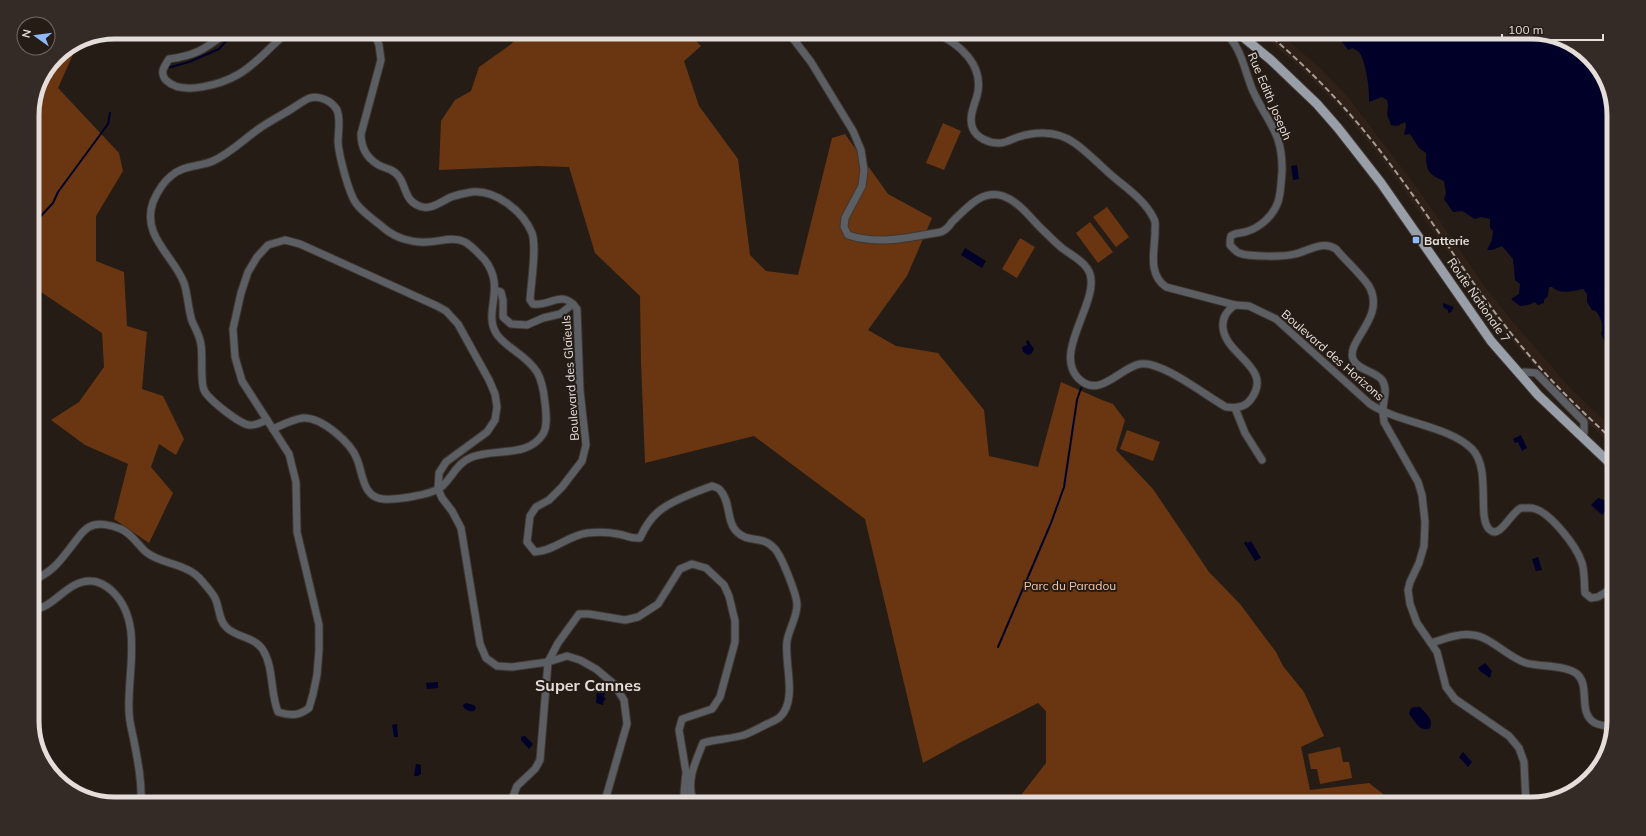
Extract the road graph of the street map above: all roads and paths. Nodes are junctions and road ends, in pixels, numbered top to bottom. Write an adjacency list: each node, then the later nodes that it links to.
1 (218, 39): 2 (street)
2 (279, 39)
3 (377, 39): 10 (street, Boulevard des Glaïeuls)
4 (793, 39): 13 (street)
5 (946, 39): 11 (street, Boulevard des Horizons)
6 (1230, 39): 14 (street, Rue Edith Joseph)
7 (1245, 39): 20 (main road, Route Nationale 7)
8 (1251, 39): 12 (main road, Route Nationale 7)
9 (496, 290): 10 (street); 15 (street); 21 (street)
10 (573, 304): 31 (street, Boulevard des Glaïeuls)
11 (1235, 305): 13 (street); 14 (street, Boulevard des Horizons)
12 (1524, 372): 17 (main road, Route Nationale 7); 17 (street)
13 (1235, 408): 19 (street)
14 (1382, 412): 23 (street, Boulevard des Horizons); 25 (street)
15 (267, 420): 16 (street); 21 (street)
16 (273, 429): 21 (street); 22 (street)
17 (1584, 433): 18 (main road, Route Nationale 7)
18 (1607, 455)
19 (1262, 460)
20 (1607, 460)
21 (438, 489): 26 (street)
22 (39, 578)
23 (1607, 591)
24 (39, 609): 28 (street)
25 (1432, 643): 27 (street); 32 (street)
26 (548, 662): 29 (street); 30 (street); 31 (street)
27 (1607, 727)
28 (141, 797)
29 (512, 797)
30 (606, 797)
31 (692, 797)
32 (1526, 797)

